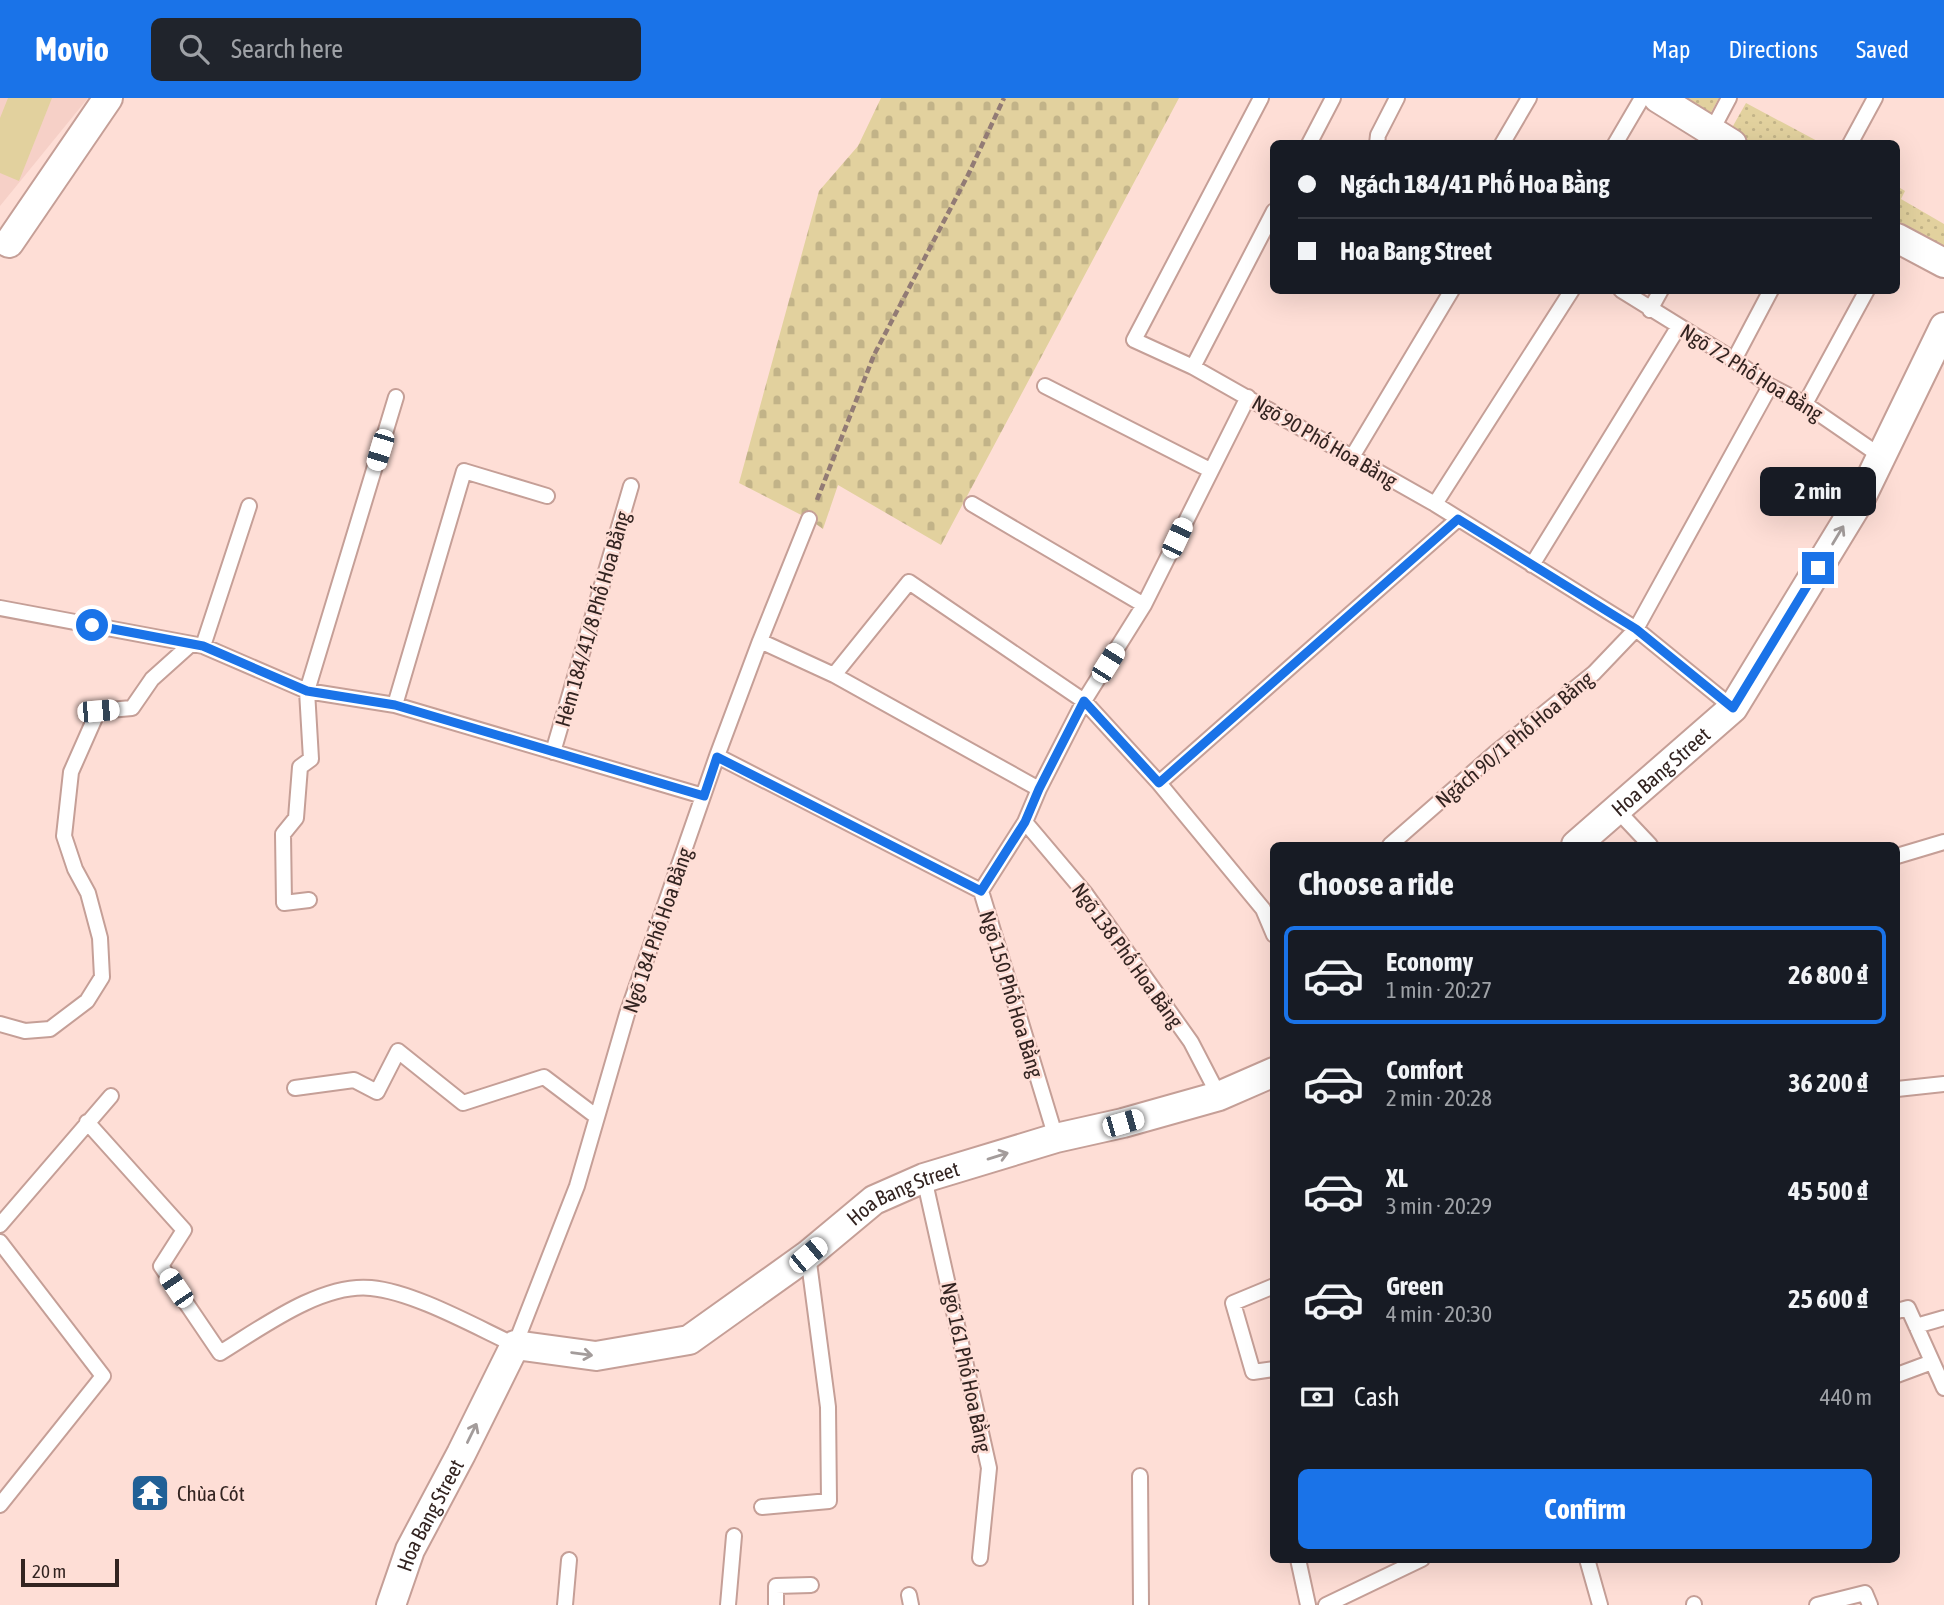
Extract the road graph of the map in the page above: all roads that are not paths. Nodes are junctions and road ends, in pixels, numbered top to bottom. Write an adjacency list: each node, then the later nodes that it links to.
1 (108, 98): 18 (street)
2 (1261, 98): 30 (lane, Ngõ 90 Phố Hoa Bằng)
3 (1333, 98): 11 (lane)
4 (1396, 98): 12 (lane)
5 (1529, 98): 13 (lane)
6 (1642, 98): 14 (lane)
7 (1658, 98): 10 (street)
8 (1729, 98): 10 (lane)
9 (1875, 98): 15 (lane)
10 (1722, 138)
11 (1311, 140)
12 (1377, 140)
13 (1504, 140)
14 (1617, 140)
15 (1852, 140)
16 (1270, 219): 30 (lane)
17 (1900, 240): 19 (street)
18 (9, 243)
19 (1944, 263)
20 (1449, 294): 36 (lane)
21 (1569, 294): 42 (lane)
22 (1627, 294): 26 (lane, Ngõ 72 Phố Hoa Bằng)
23 (1659, 294): 26 (lane)
24 (1769, 294): 29 (lane)
25 (1865, 294): 35 (lane)
26 (1650, 310): 27 (lane, Ngõ 72 Phố Hoa Bằng)
27 (1679, 326): 29 (lane, Ngõ 72 Phố Hoa Bằng); 46 (lane)
28 (1944, 327): 37 (street, Hoa Bang Street)
29 (1734, 360): 32 (lane, Ngõ 72 Phố Hoa Bằng)
30 (1193, 367): 34 (lane, Ngõ 90 Phố Hoa Bằng)
31 (1045, 386): 38 (lane)
32 (1770, 386): 35 (lane, Ngõ 72 Phố Hoa Bằng); 49 (lane, Ngách 90/1 Phố Hoa Bằng)
33 (396, 397): 53 (lane)
34 (1248, 397): 36 (lane, Ngõ 90 Phố Hoa Bằng); 38 (lane)
35 (1805, 404): 37 (lane, Ngõ 72 Phố Hoa Bằng)
36 (1352, 457): 42 (lane, Ngõ 90 Phố Hoa Bằng)
37 (1882, 457): 56 (street, Hoa Bang Street, one-way to 37)
38 (1210, 470): 47 (lane)
39 (631, 486): 57 (lane, Hẻm 184/41/8 Phố Hoa Bằng)
40 (547, 496): 55 (lane)
41 (972, 504): 47 (lane)
42 (1435, 504): 45 (lane, Ngõ 90 Phố Hoa Bằng)
43 (249, 506): 51 (lane)
44 (809, 519): 50 (lane, Ngõ 184 Phố Hoa Bằng)
45 (1458, 519): 46 (lane, Ngõ 90 Phố Hoa Bằng); 59 (lane)
46 (1532, 565): 49 (lane, Ngõ 90 Phố Hoa Bằng)
47 (1144, 605): 54 (lane)
48 (0, 608): 51 (lane)
49 (1636, 629): 56 (lane, Ngõ 90 Phố Hoa Bằng); 64 (lane, Ngách 90/1 Phố Hoa Bằng)
50 (760, 642): 52 (lane); 58 (lane, Ngõ 184 Phố Hoa Bằng)
51 (197, 645): 53 (lane); 72 (lane)
52 (834, 676): 54 (lane); 60 (lane)
53 (307, 691): 55 (lane); 70 (lane)
54 (1084, 701): 59 (lane); 60 (lane)
55 (395, 705): 57 (lane)
56 (1733, 708): 62 (street, Hoa Bang Street)
57 (553, 752): 61 (lane)
58 (717, 757): 61 (lane, Ngõ 184 Phố Hoa Bằng); 69 (lane, Ngõ 150 Phố Hoa Bằng)
59 (1159, 783): 71 (lane)
60 (1039, 789): 63 (lane)
61 (704, 796): 79 (lane, Ngõ 184 Phố Hoa Bằng)
62 (1616, 810): 65 (street, Hoa Bang Street); 66 (lane)
63 (1025, 822): 69 (lane); 78 (lane, Ngõ 138 Phố Hoa Bằng)
64 (1393, 842)
65 (1579, 842)
66 (1647, 842)
67 (1944, 842): 68 (lane)
68 (1900, 855)
69 (981, 891): 81 (lane, Ngõ 150 Phố Hoa Bằng)
70 (309, 900)
71 (1270, 926)
72 (0, 1024)
73 (1270, 1074): 78 (street, Hoa Bang Street)
74 (1944, 1084): 76 (lane)
75 (295, 1087): 79 (lane)
76 (1900, 1089)
77 (111, 1096): 80 (lane)
78 (1219, 1096): 81 (street, Hoa Bang Street)
79 (597, 1117): 90 (lane, Ngõ 184 Phố Hoa Bằng)
80 (87, 1122): 83 (lane); 90 (lane)
81 (1056, 1138): 82 (street, Hoa Bang Street, one-way to 81)
82 (925, 1178): 85 (street, Hoa Bang Street); 99 (lane, Ngõ 161 Phố Hoa Bằng)
83 (0, 1225)
84 (0, 1242): 96 (lane)
85 (808, 1255): 90 (street, Hoa Bang Street, one-way to 85); 97 (lane)
86 (1270, 1288): 92 (lane)
87 (1900, 1310): 89 (lane)
88 (1944, 1318): 89 (lane)
89 (1916, 1326): 91 (lane)
90 (515, 1345): 105 (street, Hoa Bang Street, one-way to 90)
91 (1932, 1362): 93 (lane); 94 (lane)
92 (1270, 1369)
93 (1900, 1374)
94 (1944, 1388)
95 (1140, 1476): 109 (lane)
96 (0, 1505)
97 (762, 1507)
98 (734, 1536): 107 (lane)
99 (980, 1558)
100 (569, 1560): 106 (lane)
101 (1299, 1563): 110 (lane)
102 (1414, 1563): 111 (lane)
103 (1588, 1563): 112 (lane)
104 (811, 1585): 108 (lane)
105 (391, 1605)
106 (565, 1605)
107 (728, 1605)
108 (776, 1605)
109 (1141, 1605)
110 (1308, 1605)
111 (1326, 1605)
112 (1600, 1605)
113 (1817, 1605): 114 (lane)
114 (1870, 1605)

